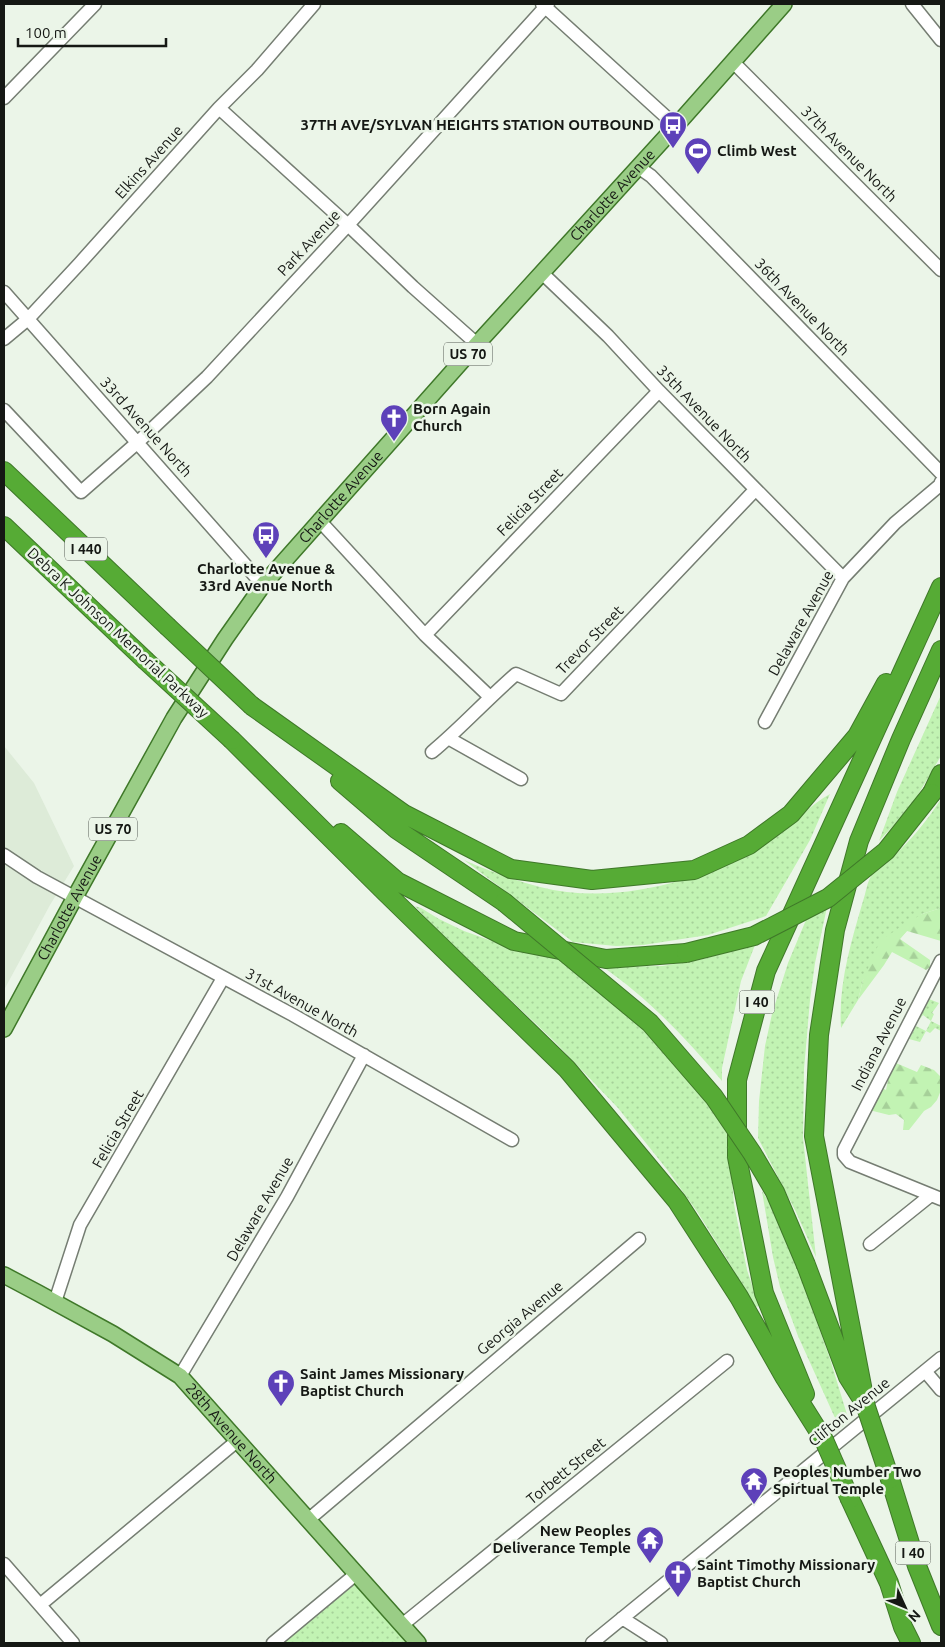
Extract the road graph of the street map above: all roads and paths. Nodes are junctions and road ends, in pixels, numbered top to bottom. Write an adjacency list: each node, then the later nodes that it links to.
1 (95, 4): 8 (street)
2 (784, 4): 7 (main road, Charlotte Avenue / US 70)
3 (912, 4): 6 (street)
4 (310, 5): 9 (street, Elkins Avenue)
5 (545, 5): 10 (street); 12 (street, Park Avenue)
6 (941, 40)
7 (733, 62): 10 (main road, Charlotte Avenue / US 70); 13 (street, 37th Avenue North)
8 (4, 98)
9 (219, 108): 12 (street); 16 (street, Elkins Avenue)
10 (676, 126): 11 (main road, Charlotte Avenue / US 70)
11 (638, 167): 14 (main road, Charlotte Avenue / US 70); 23 (street, 36th Avenue North)
12 (348, 225): 18 (street); 21 (street, Park Avenue)
13 (941, 270)
14 (542, 273): 18 (main road, Charlotte Avenue / US 70); 19 (street, 35th Avenue North)
15 (4, 292): 16 (street, 33rd Avenue North)
16 (28, 319): 17 (street, Elkins Avenue); 21 (street, 33rd Avenue North)
17 (4, 339)
18 (477, 344): 25 (main road, Charlotte Avenue / US 70)
19 (658, 391): 24 (street, 35th Avenue North); 31 (street, Felicia Street)
20 (4, 410): 21 (street, Park Avenue)
21 (138, 442): 29 (street, 33rd Avenue North)
22 (4, 472): 34 (highway, I 440, bridge)
23 (941, 480): 27 (street, Delaware Avenue)
24 (755, 490): 27 (street, 35th Avenue North); 33 (street, Trevor Street)
25 (319, 520): 29 (main road, Charlotte Avenue / US 70); 31 (street)
26 (4, 526): 37 (highway, Debra K Johnson Memorial Parkway / I 440, bridge)
27 (843, 578): 35 (street, Delaware Avenue)
28 (941, 582): 34 (highway)
29 (263, 584): 42 (main road, Charlotte Avenue / US 70)
30 (941, 587): 59 (highway, I 40)
31 (425, 635): 33 (street)
32 (941, 650): 58 (highway, I 40)
33 (490, 697): 36 (street, Trevor Street)
34 (252, 706): 58 (highway, bridge)
35 (765, 722)
36 (448, 738): 38 (street, Trevor Street); 40 (street)
37 (232, 740): 39 (highway, bridge); 59 (highway)
38 (432, 752)
39 (941, 774)
40 (521, 779)
41 (4, 855): 42 (street, 31st Avenue North)
42 (74, 897): 44 (street, 31st Avenue North); 45 (main road, Charlotte Avenue / US 70)
43 (941, 961): 48 (street, Indiana Avenue)
44 (223, 978): 46 (street, 31st Avenue North); 52 (street, Felicia Street)
45 (4, 1029)
46 (364, 1055): 47 (street, 31st Avenue North); 56 (street, Delaware Avenue)
47 (512, 1140)
48 (936, 1197): 50 (street)
49 (639, 1239): 61 (street, Georgia Avenue)
50 (870, 1244)
51 (4, 1275): 52 (main road, 28th Avenue North)
52 (55, 1302): 56 (main road, 28th Avenue North)
53 (941, 1358): 55 (street, Clifton Avenue)
54 (727, 1362): 66 (street, Torbett Street)
55 (925, 1371): 57 (street); 65 (street, Clifton Avenue)
56 (180, 1376): 60 (main road, 28th Avenue North)
57 (941, 1390)
58 (866, 1406): 67 (highway, I 40, bridge)
59 (824, 1440): 73 (highway, I 40, bridge)
60 (237, 1441): 61 (main road, 28th Avenue North); 64 (street)
61 (308, 1520): 63 (main road, 28th Avenue North)
62 (4, 1564): 64 (street)
63 (356, 1574): 66 (main road, 28th Avenue North); 69 (street)
64 (40, 1605): 68 (street)
65 (622, 1618): 71 (street, Clifton Avenue); 72 (street)
66 (402, 1625): 70 (main road, 28th Avenue North)
67 (941, 1626)
68 (73, 1643)
69 (273, 1643)
70 (418, 1643)
71 (592, 1643)
72 (661, 1643)
73 (911, 1643)

